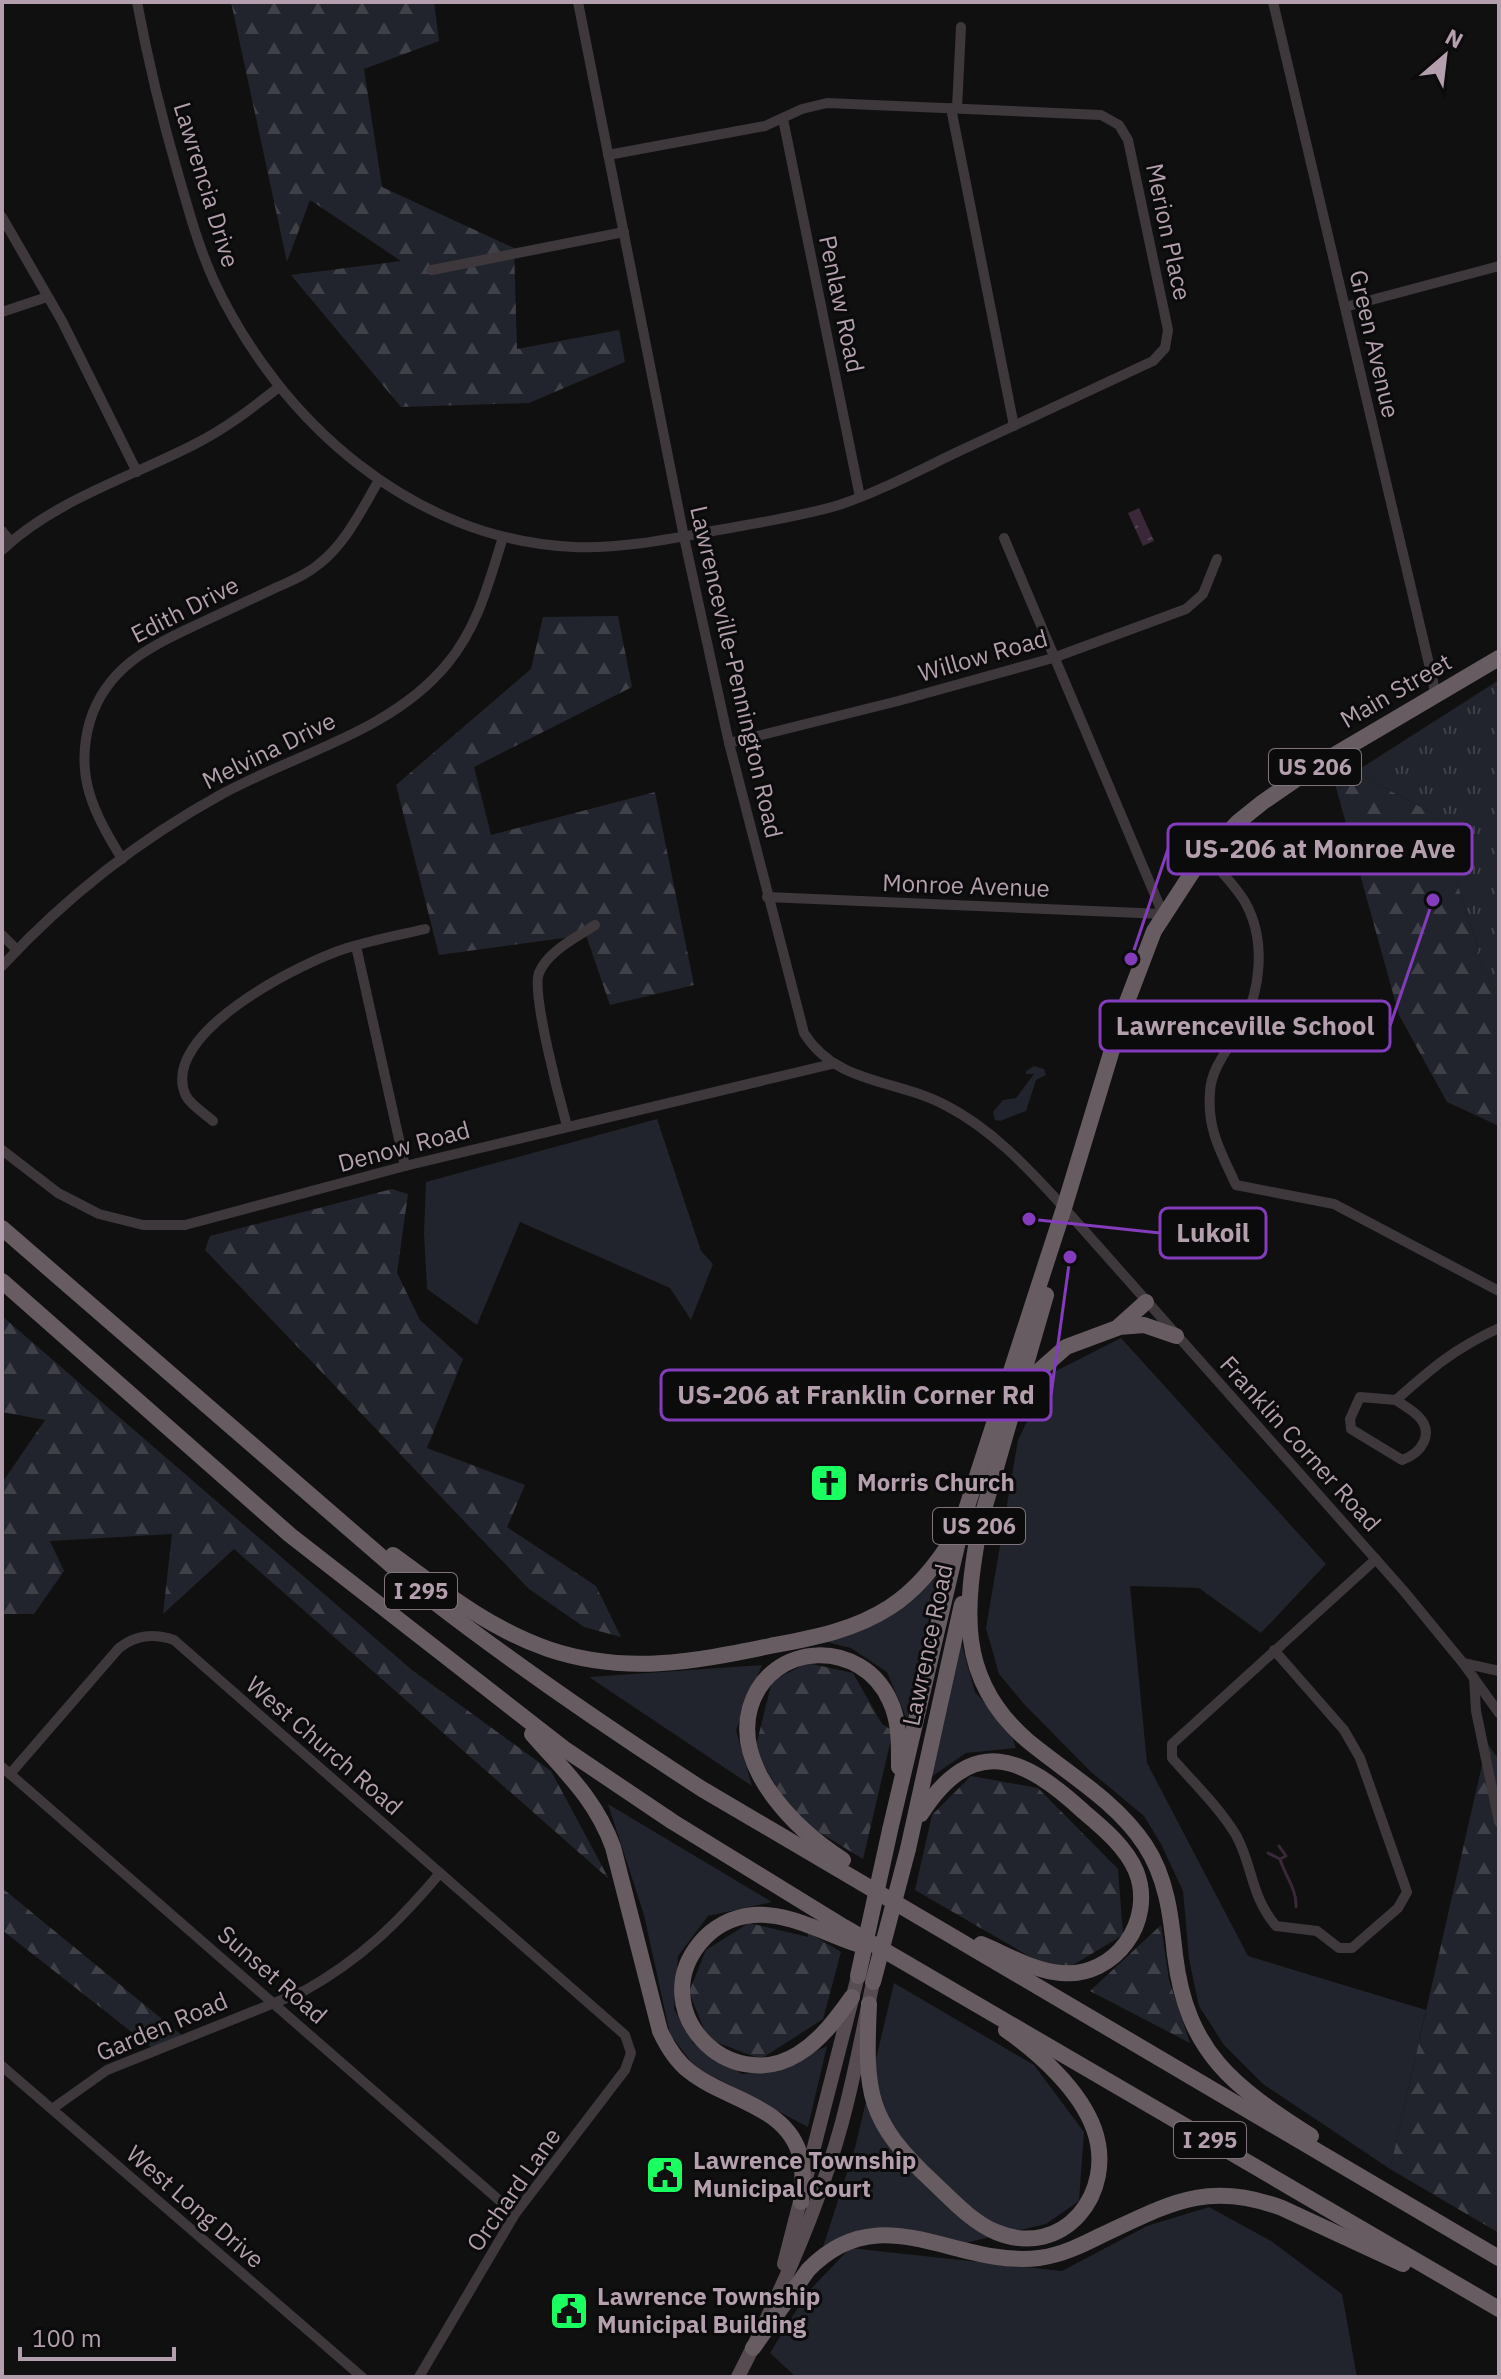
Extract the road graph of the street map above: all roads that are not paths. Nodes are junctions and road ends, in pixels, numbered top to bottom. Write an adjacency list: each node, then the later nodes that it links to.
1 (137, 2): 15 (street, Lawrencia Drive)
2 (578, 2): 7 (street, Lawrenceville-Pennington Road)
3 (1273, 2): 13 (street, Green Avenue)
4 (961, 27): 5 (street)
5 (954, 108): 6 (street, Merion Place); 16 (street); 16 (street, Merion Place)
6 (783, 119): 7 (street, Merion Place); 19 (street, Penlaw Road)
7 (608, 155): 9 (street, Lawrenceville-Pennington Road)
8 (2, 217): 12 (street)
9 (624, 232): 11 (street); 22 (street, Lawrenceville-Pennington Road)
10 (1499, 266): 13 (street)
11 (432, 270)
12 (47, 297): 14 (street); 17 (street)
13 (1345, 307): 29 (street, Green Avenue)
14 (2, 312)
15 (279, 387): 17 (street); 18 (street, Lawrencia Drive)
16 (1014, 426): 19 (street, Merion Place)
17 (137, 472): 24 (street)
18 (379, 480): 21 (street, Lawrencia Drive); 32 (street, Edith Drive)
19 (860, 497): 22 (street, Merion Place)
20 (2, 531): 24 (street)
21 (503, 537): 22 (street, Lawrencia Drive); 32 (street, Melvina Drive)
22 (684, 537): 30 (street, Lawrenceville-Pennington Road)
23 (1004, 538): 27 (street)
24 (11, 542): 25 (street)
25 (2, 550)
26 (1217, 559): 27 (street, Willow Road)
27 (1053, 658): 30 (street, Willow Road); 34 (street)
28 (1499, 658): 29 (highway, Main Street / US 206)
29 (1435, 696): 31 (highway, Main Street / US 206)
30 (729, 743): 33 (street, Lawrenceville-Pennington Road)
31 (1206, 854): 34 (highway, Main Street / US 206); 49 (street)
32 (122, 859): 39 (street, Melvina Drive)
33 (767, 897): 34 (street, Monroe Avenue); 41 (street, Lawrenceville-Pennington Road)
34 (1163, 914): 46 (highway, Main Street / US 206)
35 (595, 925): 43 (street)
36 (425, 929): 38 (street)
37 (2, 935): 39 (street)
38 (356, 946): 42 (street); 45 (street)
39 (17, 950): 40 (street, Melvina Drive)
40 (2, 966)
41 (832, 1064): 43 (street, Denow Road); 46 (street, Lawrenceville-Pennington Road)
42 (213, 1121)
43 (567, 1126): 45 (street, Denow Road)
44 (2, 1150): 45 (street, Denow Road)
45 (405, 1166)
46 (1064, 1208): 50 (street, Franklin Corner Road); 54 (highway, Lawrence Road / US 206); 57 (highway, Lawrence Road / US 206)
47 (2, 1228): 56 (highway, I 295)
48 (2, 1281): 63 (highway, I 295)
49 (1499, 1291)
50 (1146, 1302): 51 (highway); 53 (street, Franklin Corner Road)
51 (1117, 1328): 53 (highway); 54 (highway)
52 (1499, 1328): 55 (street)
53 (1176, 1336): 58 (street, Franklin Corner Road)
54 (1018, 1398): 57 (highway, Lawrence Road / US 206)
55 (1396, 1400): 55 (street)
56 (311, 1495): 57 (highway); 70 (highway, I 295)
57 (972, 1519): 66 (highway, Lawrence Road / US 206); 68 (highway, Lawrence Road / US 206); 83 (highway)
58 (1376, 1559): 59 (street); 60 (street, Franklin Corner Road)
59 (1274, 1650): 59 (street)
60 (1463, 1663): 61 (street); 62 (street, Franklin Corner Road)
61 (1499, 1671)
62 (1474, 1678): 64 (street, Franklin Corner Road); 67 (street)
63 (510, 1709): 72 (highway, I 295); 81 (highway)
64 (1499, 1713)
65 (6, 1770): 69 (street, West Church Road); 76 (street, Sunset Road)
66 (899, 1797): 70 (highway); 74 (highway, Lawrence Road / US 206, bridge)
67 (1499, 1822)
68 (914, 1825): 71 (highway); 74 (highway, Lawrence Road / US 206, bridge)
69 (440, 1873): 76 (street, Garden Road); 78 (street, West Church Road)
70 (884, 1896): 71 (highway, I 295)
71 (926, 1921): 83 (highway, I 295)
72 (896, 1956): 73 (highway, I 295); 75 (highway)
73 (933, 1978): 77 (highway); 85 (highway, I 295)
74 (866, 1979): 75 (main road, Lawrence Road / US 206); 77 (main road, Lawrence Road / US 206)
75 (852, 1997): 81 (main road, Lawrence Road / US 206)
76 (273, 2003): 80 (street, Garden Road); 82 (street, Sunset Road)
77 (869, 2004): 86 (main road, Lawrence Road / US 206)
78 (619, 2028): 82 (street, Orchard Lane)
79 (2, 2066): 80 (street, West Long Drive)
80 (52, 2109): 88 (street, West Long Drive)
81 (801, 2202): 86 (main road, Lawrence Road / US 206)
82 (515, 2214): 89 (street, Orchard Lane)
83 (1472, 2243): 84 (highway, I 295)
84 (1499, 2258)
85 (1493, 2306): 87 (highway)
86 (770, 2310): 87 (main road, Lawrence Road / US 206)
87 (753, 2348): 90 (main road, Lawrence Road / US 206)
88 (362, 2377)
89 (419, 2377)
90 (738, 2377)

